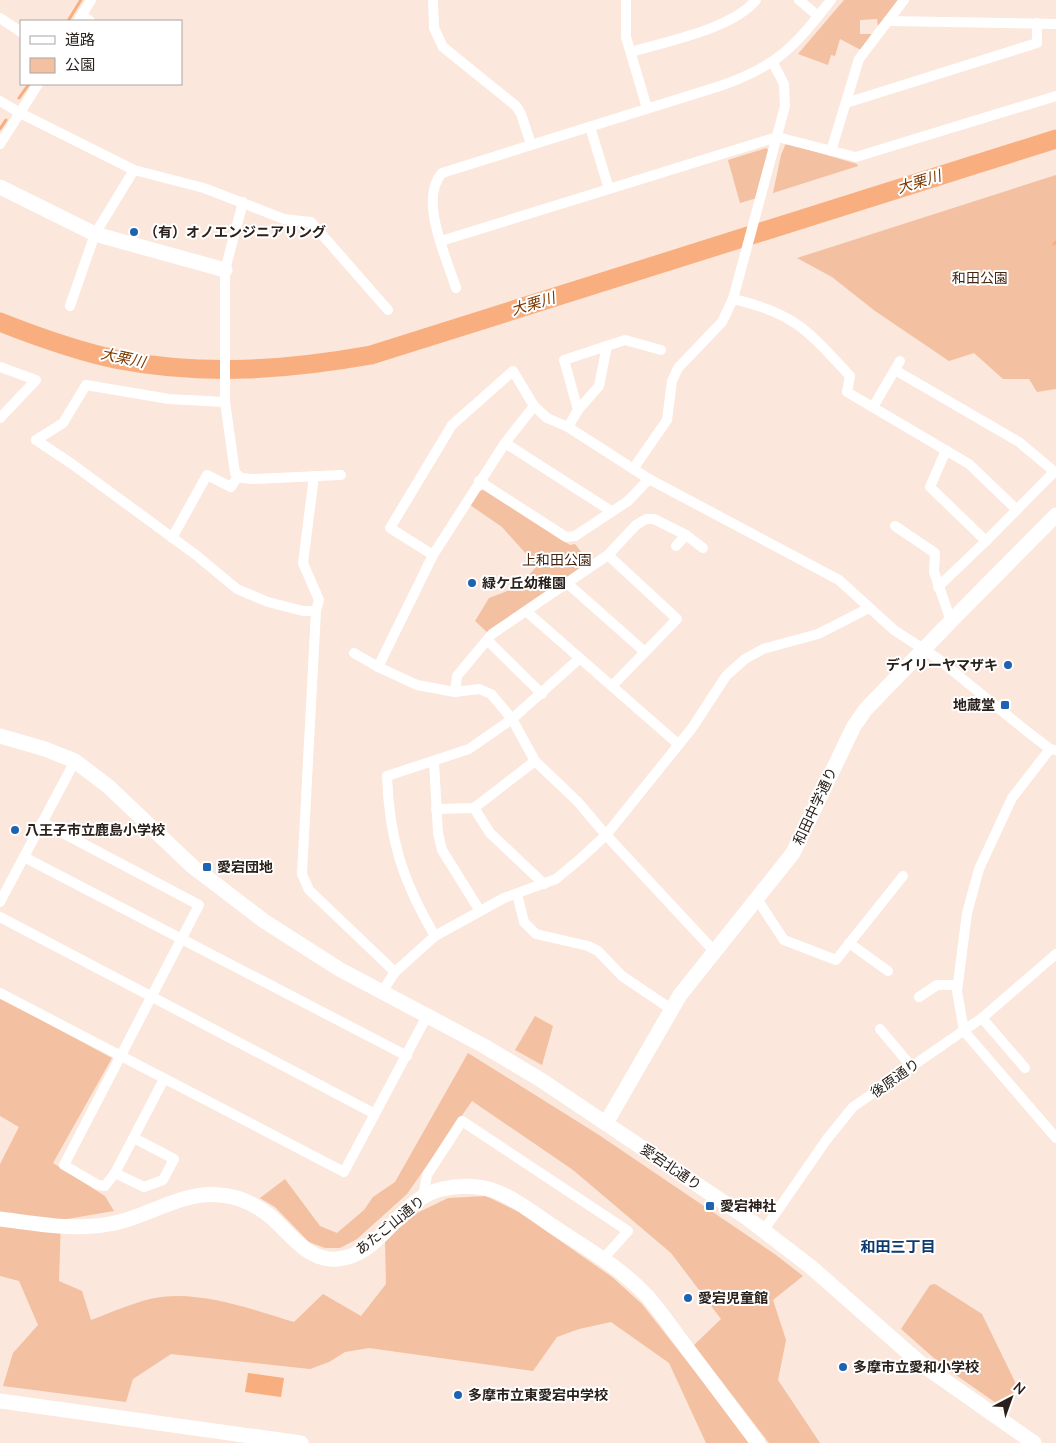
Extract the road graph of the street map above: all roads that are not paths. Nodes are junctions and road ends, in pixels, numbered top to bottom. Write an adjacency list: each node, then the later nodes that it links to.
1 (91, 0): 10 (street)
2 (433, 0): 26 (street)
3 (626, 0): 15 (street)
4 (756, 0): 15 (street)
5 (799, 0): 8 (street)
6 (831, 0): 8 (street)
7 (904, 0): 11 (street)
8 (818, 16): 16 (street)
9 (0, 18): 14 (street)
10 (83, 19)
11 (888, 21): 12 (street); 20 (street)
12 (1037, 23): 13 (street); 20 (street)
13 (1056, 24)
14 (20, 31)
15 (631, 52): 21 (street)
16 (773, 63): 21 (street); 24 (street)
17 (37, 85): 22 (street)
18 (1056, 96): 27 (street)
19 (0, 101): 22 (street)
20 (846, 103): 27 (street)
21 (647, 108): 23 (street)
22 (20, 113): 25 (street); 28 (street)
23 (590, 127): 26 (street); 30 (street)
24 (777, 137): 27 (street); 30 (street); 36 (street)
25 (0, 144)
26 (531, 144): 33 (street)
27 (831, 151)
28 (134, 170): 31 (street); 32 (street)
29 (0, 187): 32 (street)
30 (610, 188): 33 (street)
31 (243, 202): 34 (street); 38 (street)
32 (95, 234): 34 (street); 37 (street)
33 (441, 241): 35 (street)
34 (225, 270): 42 (street)
35 (456, 288)
36 (733, 299): 44 (street); 50 (street)
37 (70, 306)
38 (388, 310)
39 (607, 346): 40 (street); 45 (street); 45 (street)
40 (661, 350)
41 (0, 367): 46 (street)
42 (225, 400): 53 (street); 62 (street)
43 (534, 406): 47 (street); 48 (street); 66 (street)
44 (873, 407): 49 (street); 51 (street)
45 (578, 410): 47 (street)
46 (0, 418)
47 (568, 427): 50 (street)
48 (505, 443): 56 (street); 58 (street)
49 (946, 450): 57 (street); 63 (street)
50 (633, 469): 55 (street)
51 (1055, 472): 57 (street)
52 (341, 475): 54 (street)
53 (238, 476): 54 (street); 62 (street)
54 (314, 476): 71 (street)
55 (649, 479): 58 (street); 70 (street)
56 (479, 481): 58 (street); 66 (street)
57 (1017, 510): 63 (street)
58 (611, 511)
59 (1056, 515): 73 (street, 和田中学通り)
60 (896, 526): 69 (street)
61 (686, 535): 64 (street); 65 (street); 67 (street)
62 (172, 538): 71 (street)
63 (986, 541): 69 (street)
64 (676, 546)
65 (703, 548)
66 (433, 554): 79 (street)
67 (608, 555): 68 (street); 76 (street)
68 (567, 583): 72 (street); 76 (street)
69 (938, 587): 73 (street)
70 (869, 608): 75 (street); 85 (street)
71 (316, 611): 108 (street)
72 (527, 612): 74 (street); 78 (street)
73 (951, 621): 75 (street, 和田中学通り)
74 (488, 641): 81 (street); 82 (street)
75 (924, 649): 86 (street); 98 (street, 和田中学通り)
76 (645, 652): 80 (street)
77 (354, 653): 79 (street)
78 (580, 658): 80 (street); 82 (street)
79 (378, 667): 81 (street)
80 (612, 686): 85 (street)
81 (455, 692): 83 (street)
82 (542, 694): 83 (street)
83 (512, 719): 88 (street); 89 (street)
84 (0, 736): 87 (street, 愛宕北通り)
85 (678, 744): 93 (street)
86 (1053, 750): 109 (street)
87 (75, 761): 92 (street); 110 (street, 愛宕北通り)
88 (535, 761): 90 (street); 93 (street)
89 (434, 762): 91 (street); 102 (street)
90 (474, 808): 91 (street); 96 (street)
91 (436, 809): 100 (street)
92 (42, 822): 94 (street); 103 (street)
93 (606, 835): 96 (street); 105 (street)
94 (24, 857): 99 (street); 103 (street)
95 (903, 876): 104 (street)
96 (544, 884): 97 (street)
97 (517, 894): 100 (street); 114 (street)
98 (757, 899): 104 (street); 105 (street, 和田中学通り)
99 (0, 902)
100 (480, 911): 102 (street)
101 (0, 916): 112 (street)
102 (435, 936): 108 (street)
103 (183, 939): 112 (street); 119 (street)
104 (849, 943): 107 (street)
105 (714, 951): 114 (street, 和田中学通り)
106 (1056, 954): 116 (street, 後原通り)
107 (888, 971)
108 (395, 972): 110 (street)
109 (957, 985): 113 (street); 118 (street)
110 (382, 992): 115 (street, 愛宕北通り)
111 (0, 993): 120 (street)
112 (151, 996): 120 (street); 124 (street)
113 (919, 997)
114 (672, 1009): 125 (street, 和田中学通り)
115 (427, 1016): 119 (street); 125 (street, 愛宕北通り)
116 (982, 1018): 118 (street, 後原通り); 122 (street)
117 (880, 1029): 121 (street)
118 (964, 1031): 121 (street, 後原通り); 127 (street)
119 (407, 1056): 124 (street)
120 (120, 1057): 123 (street); 128 (street)
121 (911, 1066): 131 (street, 後原通り)
122 (1025, 1068)
123 (164, 1079): 124 (street); 126 (street)
124 (375, 1114)
125 (606, 1123): 131 (street, 愛宕北通り)
126 (134, 1138): 128 (street); 128 (street)
127 (1056, 1138)
128 (115, 1173)
129 (423, 1197): 130 (street, あたご山通り); 132 (street, あたご山通り); 132 (street)
130 (0, 1219)
131 (764, 1230): 136 (street, 愛宕北通り)
132 (603, 1259): 135 (street, あたご山通り)
133 (0, 1401): 134 (street)
134 (301, 1443)
135 (758, 1443)
136 (1034, 1443)

